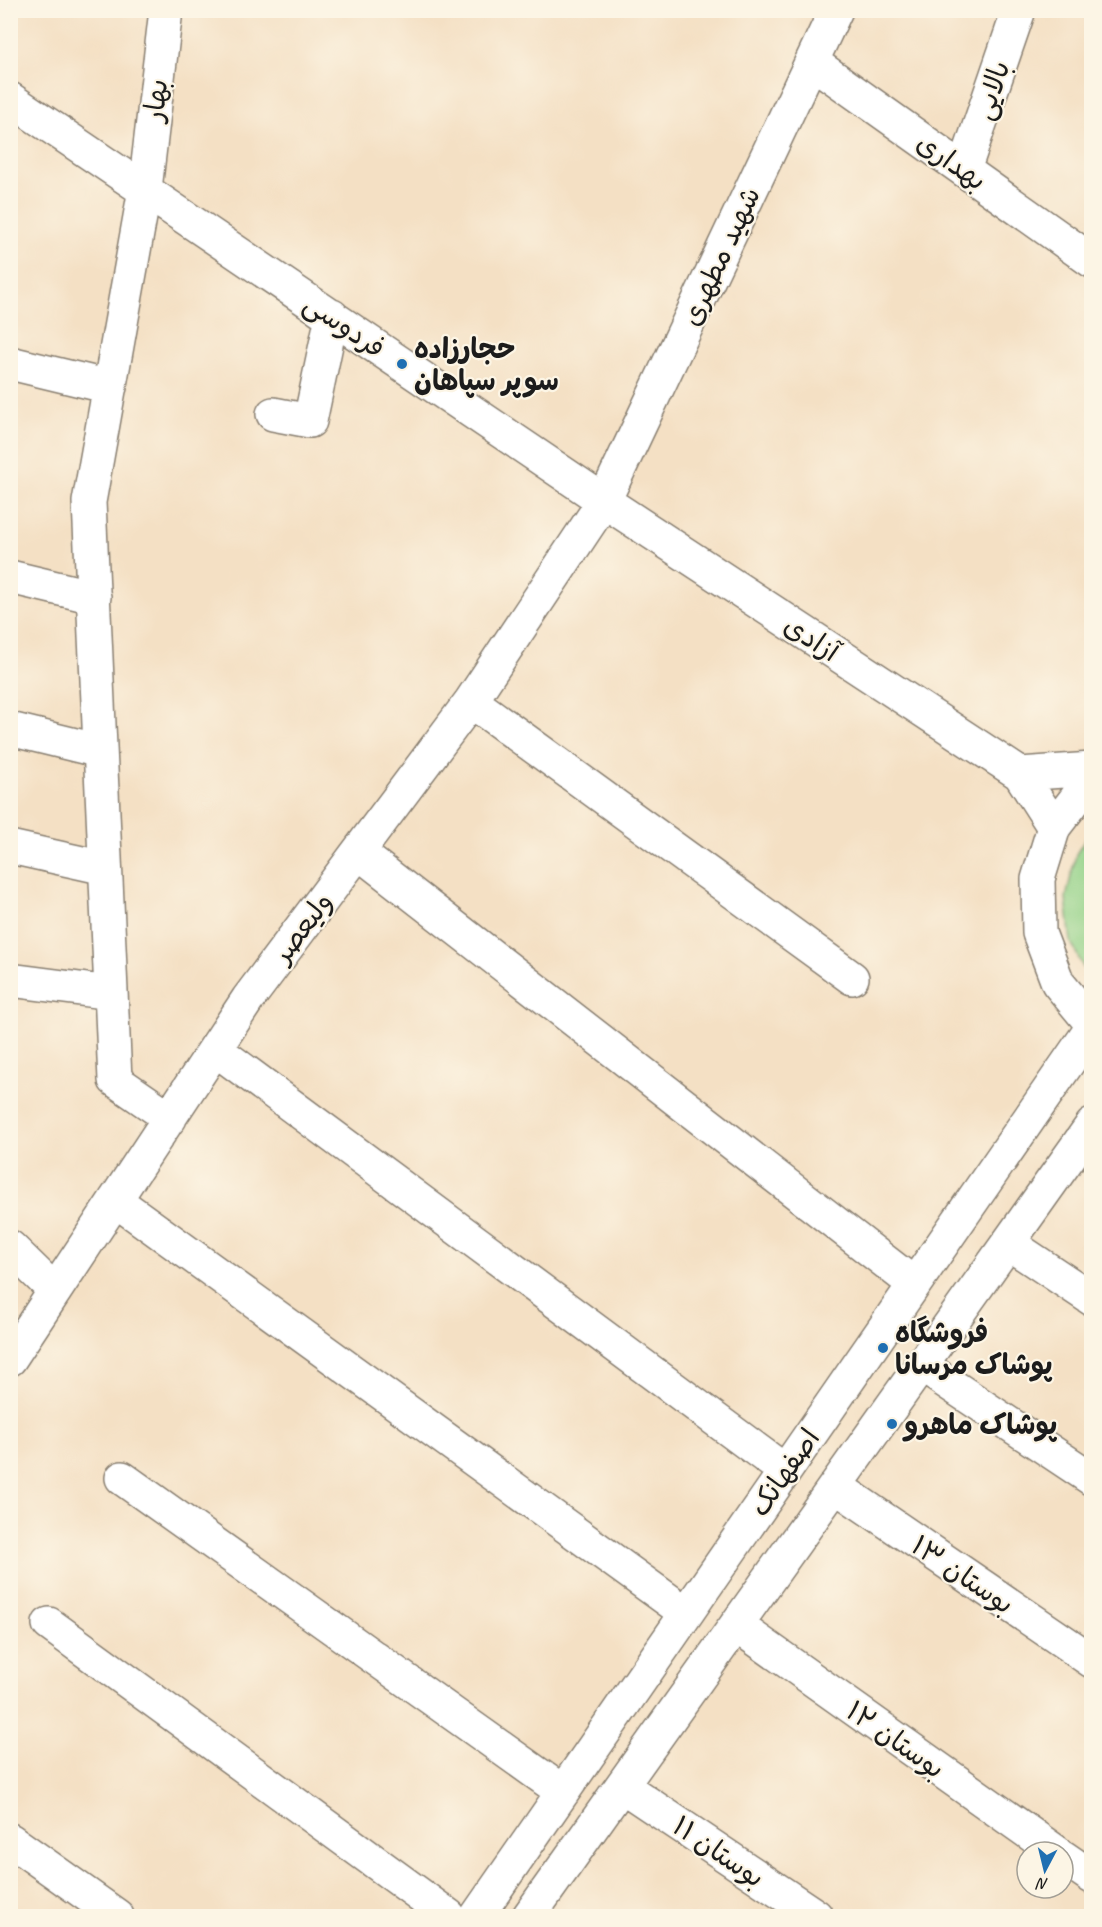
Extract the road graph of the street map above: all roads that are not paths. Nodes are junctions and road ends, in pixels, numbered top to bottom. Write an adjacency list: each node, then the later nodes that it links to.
1 (166, 10): 7 (street, بهار)
2 (837, 10): 4 (street, شهید مطهری)
3 (1018, 10): 6 (street, بالایی)
4 (812, 62): 6 (street, بهداری); 13 (street, شهید مطهری)
5 (10, 99): 7 (street, فردوسی)
6 (964, 170): 8 (street, بهداری)
7 (145, 189): 9 (street, فردوسی); 11 (street, بهار)
8 (1092, 261)
9 (332, 316): 12 (street); 13 (street, فردوسی)
10 (10, 363): 11 (street)
11 (110, 387): 15 (street, بهار)
12 (273, 414)
13 (604, 501): 16 (street, ولیعصر); 20 (street, آزادی)
14 (10, 577): 15 (street)
15 (94, 597): 18 (street, بهار)
16 (471, 701): 24 (street, ولیعصر); 26 (street)
17 (10, 729): 18 (street)
18 (100, 751): 25 (street, بهار)
19 (1092, 769): 20 (street)
20 (1020, 774): 22 (street)
21 (1092, 778): 22 (street)
22 (1054, 827): 29 (street)
23 (10, 847): 25 (street)
24 (358, 852): 30 (street, ولیعصر); 36 (street)
25 (105, 868): 28 (street, بهار)
26 (852, 978)
27 (10, 980): 28 (street)
28 (111, 993): 31 (street, بهار)
29 (1092, 1026): 36 (street, اصفهانک)
30 (215, 1049): 31 (street, ولیعصر); 41 (street)
31 (170, 1118): 33 (street, ولیعصر)
32 (1089, 1134): 34 (street, اصفهانک)
33 (115, 1200): 37 (street, ولیعصر); 45 (street)
34 (1008, 1243): 38 (street); 40 (street, اصفهانک)
35 (10, 1247): 37 (street)
36 (914, 1284): 41 (street, اصفهانک)
37 (55, 1291): 39 (street, ولیعصر)
38 (1092, 1299)
39 (10, 1359)
40 (921, 1365): 43 (street); 44 (street, اصفهانک)
41 (785, 1471): 45 (street, اصفهانک)
42 (122, 1478): 50 (street)
43 (1092, 1479)
44 (835, 1486): 47 (street, اصفهانک); 48 (street, بوستان ۱۳)
45 (686, 1613): 50 (street, اصفهانک)
46 (49, 1624): 56 (street)
47 (736, 1625): 49 (street, اصفهانک); 52 (street, بوستان ۱۲)
48 (1092, 1661)
49 (622, 1786): 58 (street, اصفهانک); 59 (street, بوستان ۱۱)
50 (563, 1792): 57 (street, اصفهانک)
51 (10, 1840): 55 (street)
52 (1039, 1840)
53 (1075, 1865): 54 (street)
54 (1092, 1877)
55 (117, 1917)
56 (449, 1917)
57 (477, 1917)
58 (529, 1917)
59 (816, 1917)

